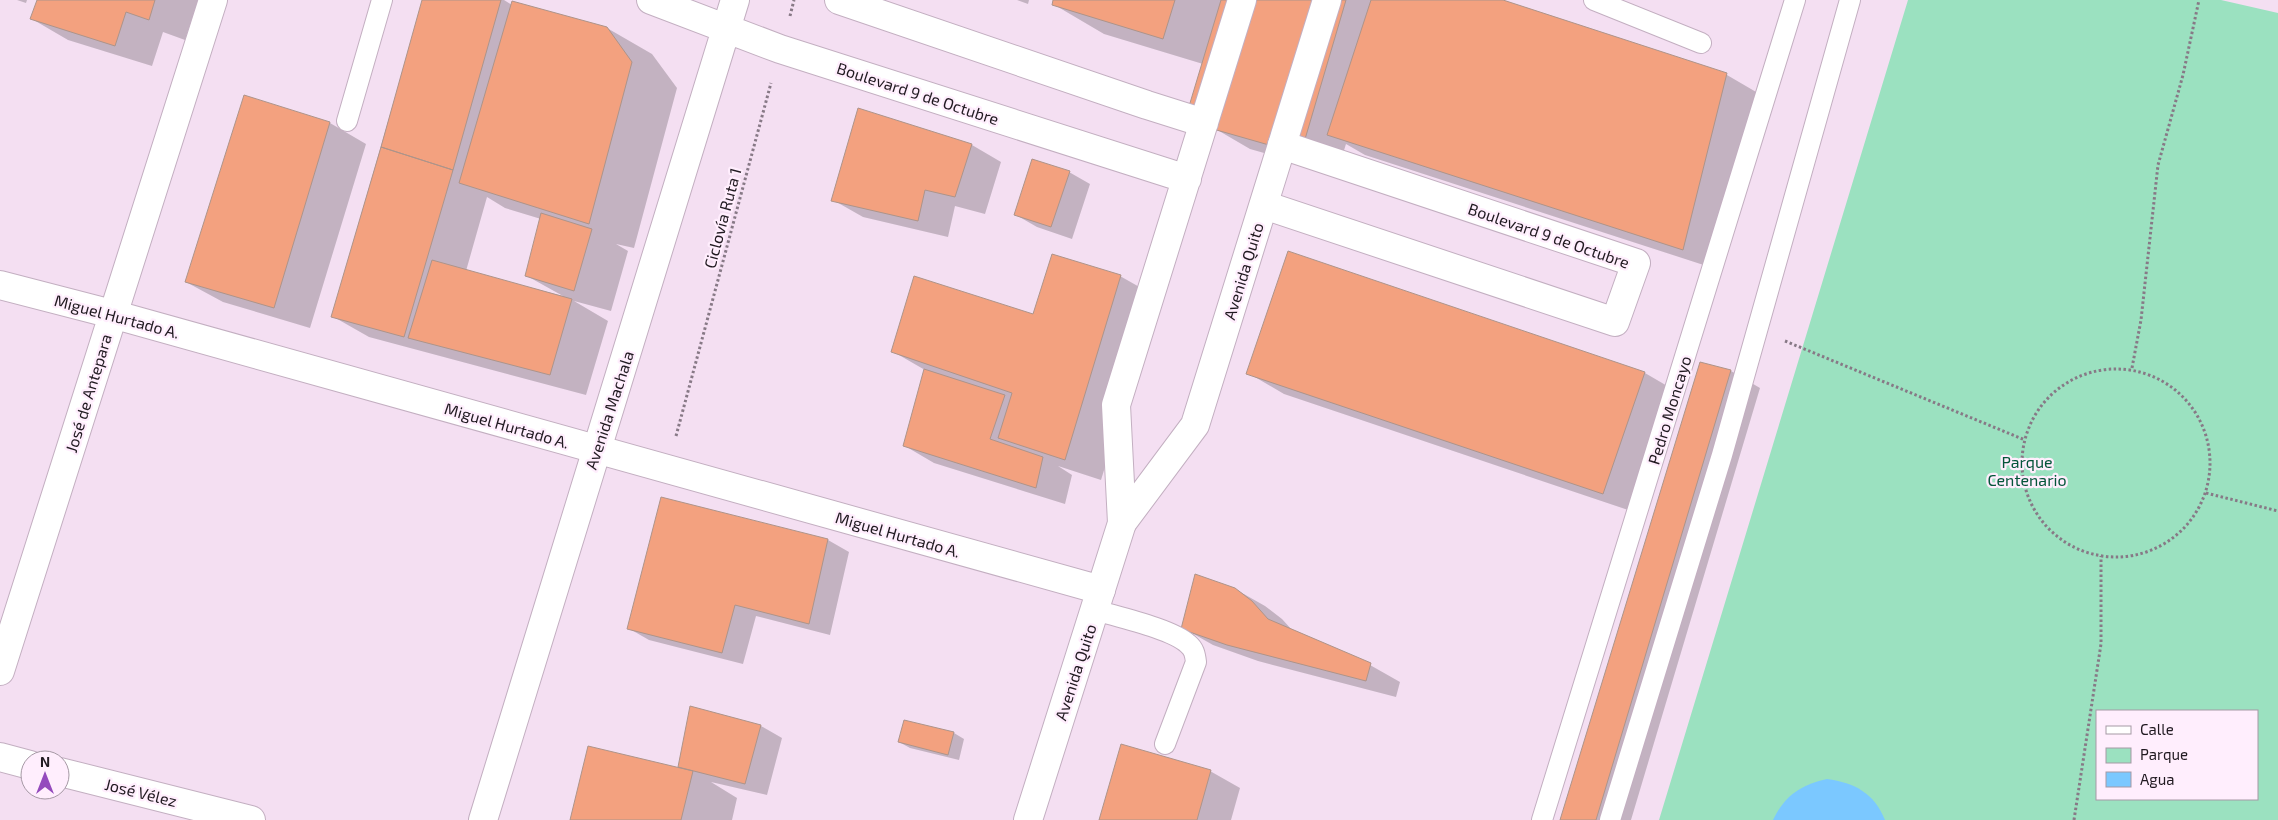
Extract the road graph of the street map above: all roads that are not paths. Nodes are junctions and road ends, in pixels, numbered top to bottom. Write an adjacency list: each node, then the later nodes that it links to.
1 (213, 0): 20 (main road, José de Antepara)
2 (382, 0): 14 (lane)
3 (651, 0): 12 (main road, Boulevard 9 de Octubre)
4 (705, 0): 12 (main road)
5 (735, 0): 12 (main road, Avenida Machala)
6 (839, 0): 15 (main road)
7 (1242, 0): 15 (main road, Avenida Quito)
8 (1327, 0): 16 (main road, Avenida Quito)
9 (1594, 0): 13 (lane)
10 (1795, 0): 32 (lane, Pedro Moncayo)
11 (1850, 0): 33 (lane)
12 (726, 29): 17 (main road, Boulevard 9 de Octubre); 21 (main road, Avenida Machala)
13 (1701, 43)
14 (347, 121)
15 (1204, 123): 17 (main road, Avenida Quito)
16 (1282, 145): 18 (main road, Avenida Quito); 18 (main road, Boulevard 9 de Octubre)
17 (1187, 179): 22 (main road, Avenida Quito)
18 (1264, 205): 22 (main road, Avenida Quito)
19 (0, 285): 20 (main road, Miguel Hurtado A.)
20 (112, 314): 21 (main road, Miguel Hurtado A.); 24 (main road, José de Antepara)
21 (596, 450): 23 (main road, Miguel Hurtado A.); 30 (main road, Avenida Machala)
22 (1122, 524): 23 (main road, Avenida Quito)
23 (1098, 600): 25 (lane); 31 (main road, Avenida Quito)
24 (0, 671)
25 (1165, 744)
26 (0, 757): 27 (main road)
27 (20, 762)
28 (70, 775): 29 (main road, José Vélez)
29 (251, 820)
30 (483, 820)
31 (1028, 820)
32 (1542, 820)
33 (1610, 820)

